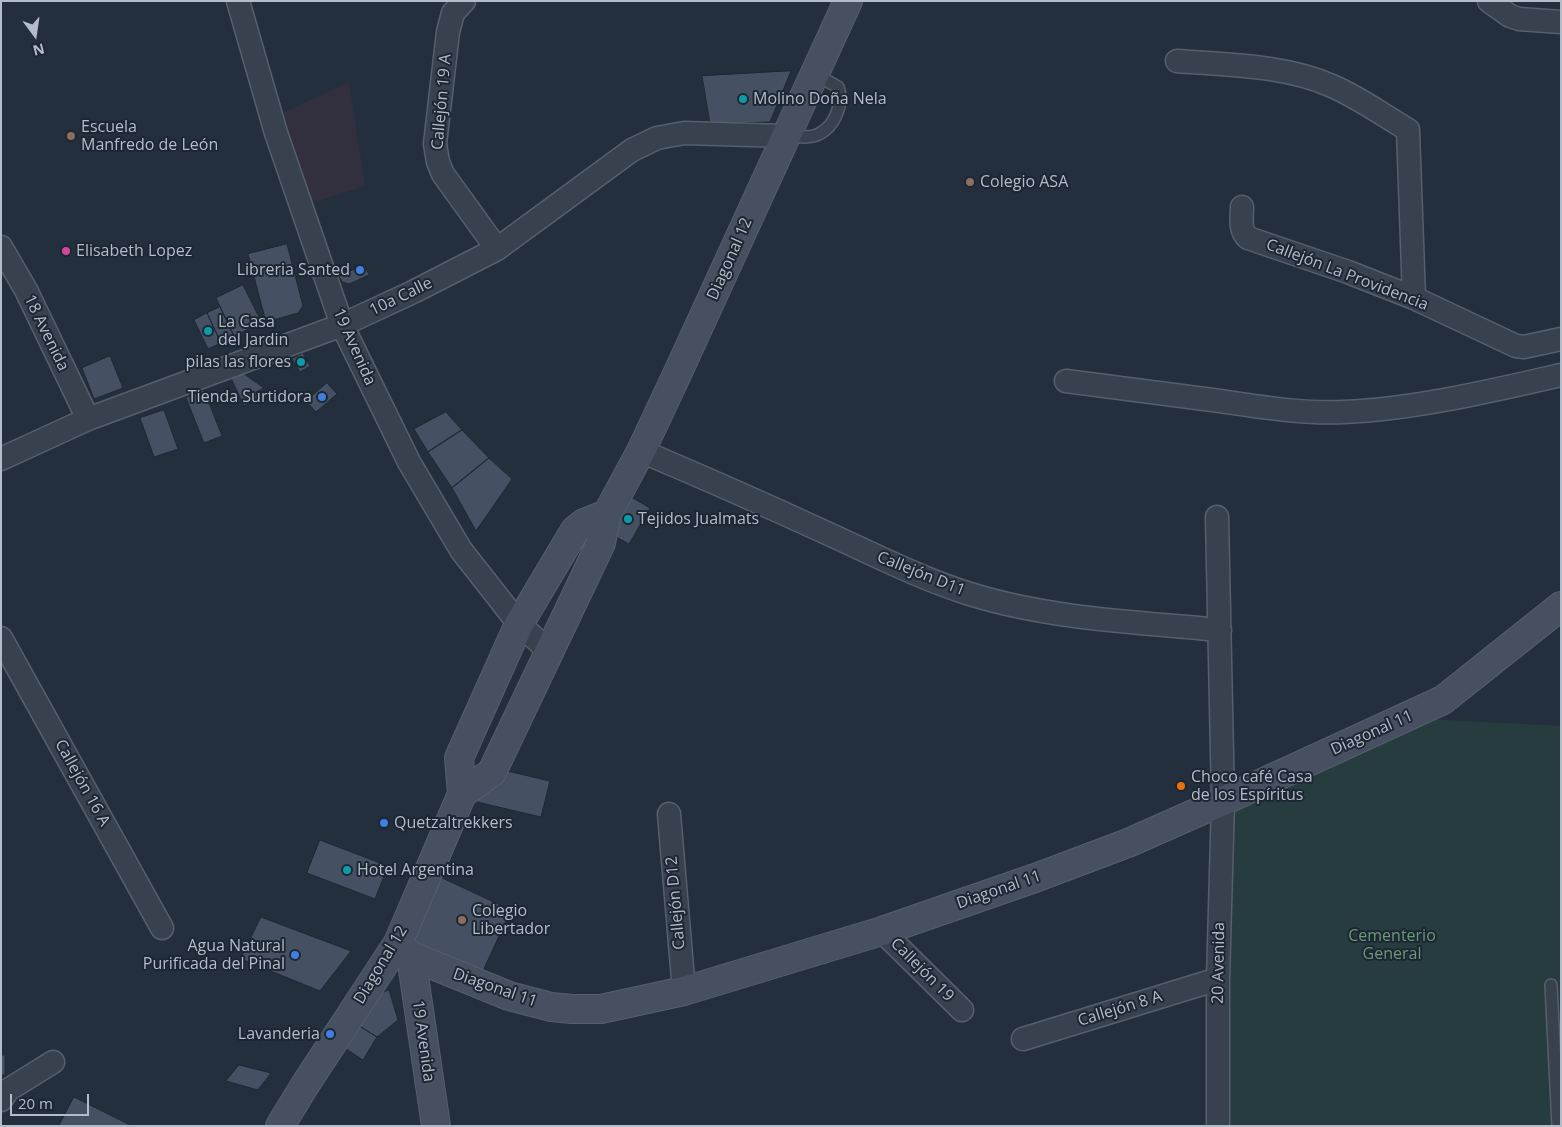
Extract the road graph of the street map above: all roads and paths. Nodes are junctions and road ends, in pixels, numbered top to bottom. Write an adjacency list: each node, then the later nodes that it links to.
1 (238, 1): 13 (street, 19 Avenida)
2 (464, 1): 11 (street, Callejón 19 A)
3 (848, 1): 7 (main road, Diagonal 12)
4 (1489, 1): 5 (street)
5 (1561, 22)
6 (1177, 61): 12 (street)
7 (816, 74): 8 (main road, Diagonal 12); 8 (lane)
8 (785, 136): 11 (street, 10a Calle); 18 (main road, Diagonal 12)
9 (1242, 207): 12 (street, Callejón La Providencia)
10 (1, 247): 17 (street, 18 Avenida)
11 (497, 249): 13 (street, 10a Calle)
12 (1414, 298): 14 (street, Callejón La Providencia)
13 (342, 326): 17 (street, 10a Calle); 23 (street, 19 Avenida)
14 (1561, 339)
15 (1561, 375): 16 (street)
16 (1066, 381)
17 (88, 419): 19 (street, 10a Calle)
18 (641, 451): 20 (main road, Diagonal 12); 24 (street, Callejón D11)
19 (1, 459)
20 (607, 514): 23 (main road, Diagonal 12); 26 (main road, Diagonal 12)
21 (1217, 518): 24 (street, 20 Avenida)
22 (1561, 606): 28 (main road, Diagonal 11)
23 (519, 624): 26 (street, 19 Avenida); 27 (main road, Diagonal 12)
24 (1220, 630): 28 (street, 20 Avenida)
25 (1, 638): 30 (street, Callejón 16 A)
26 (550, 652): 27 (main road, Diagonal 12)
27 (462, 794): 32 (main road, Diagonal 12)
28 (1223, 801): 31 (main road, Diagonal 11); 33 (street, 20 Avenida)
29 (668, 814): 35 (street, Callejón D12)
30 (162, 928)
31 (882, 931): 35 (main road, Diagonal 11); 36 (street, Callejón 19)
32 (404, 950): 35 (main road, Diagonal 11); 40 (main road, Diagonal 12); 41 (main road, 19 Avenida)
33 (1218, 979): 37 (street, Callejón 8 A); 42 (street, 20 Avenida)
34 (1551, 986): 43 (lane)
35 (684, 991)
36 (962, 1010)
37 (1023, 1039)
38 (53, 1062): 39 (street)
39 (1, 1100)
40 (280, 1126)
41 (436, 1126)
42 (1218, 1126)
43 (1558, 1126)

